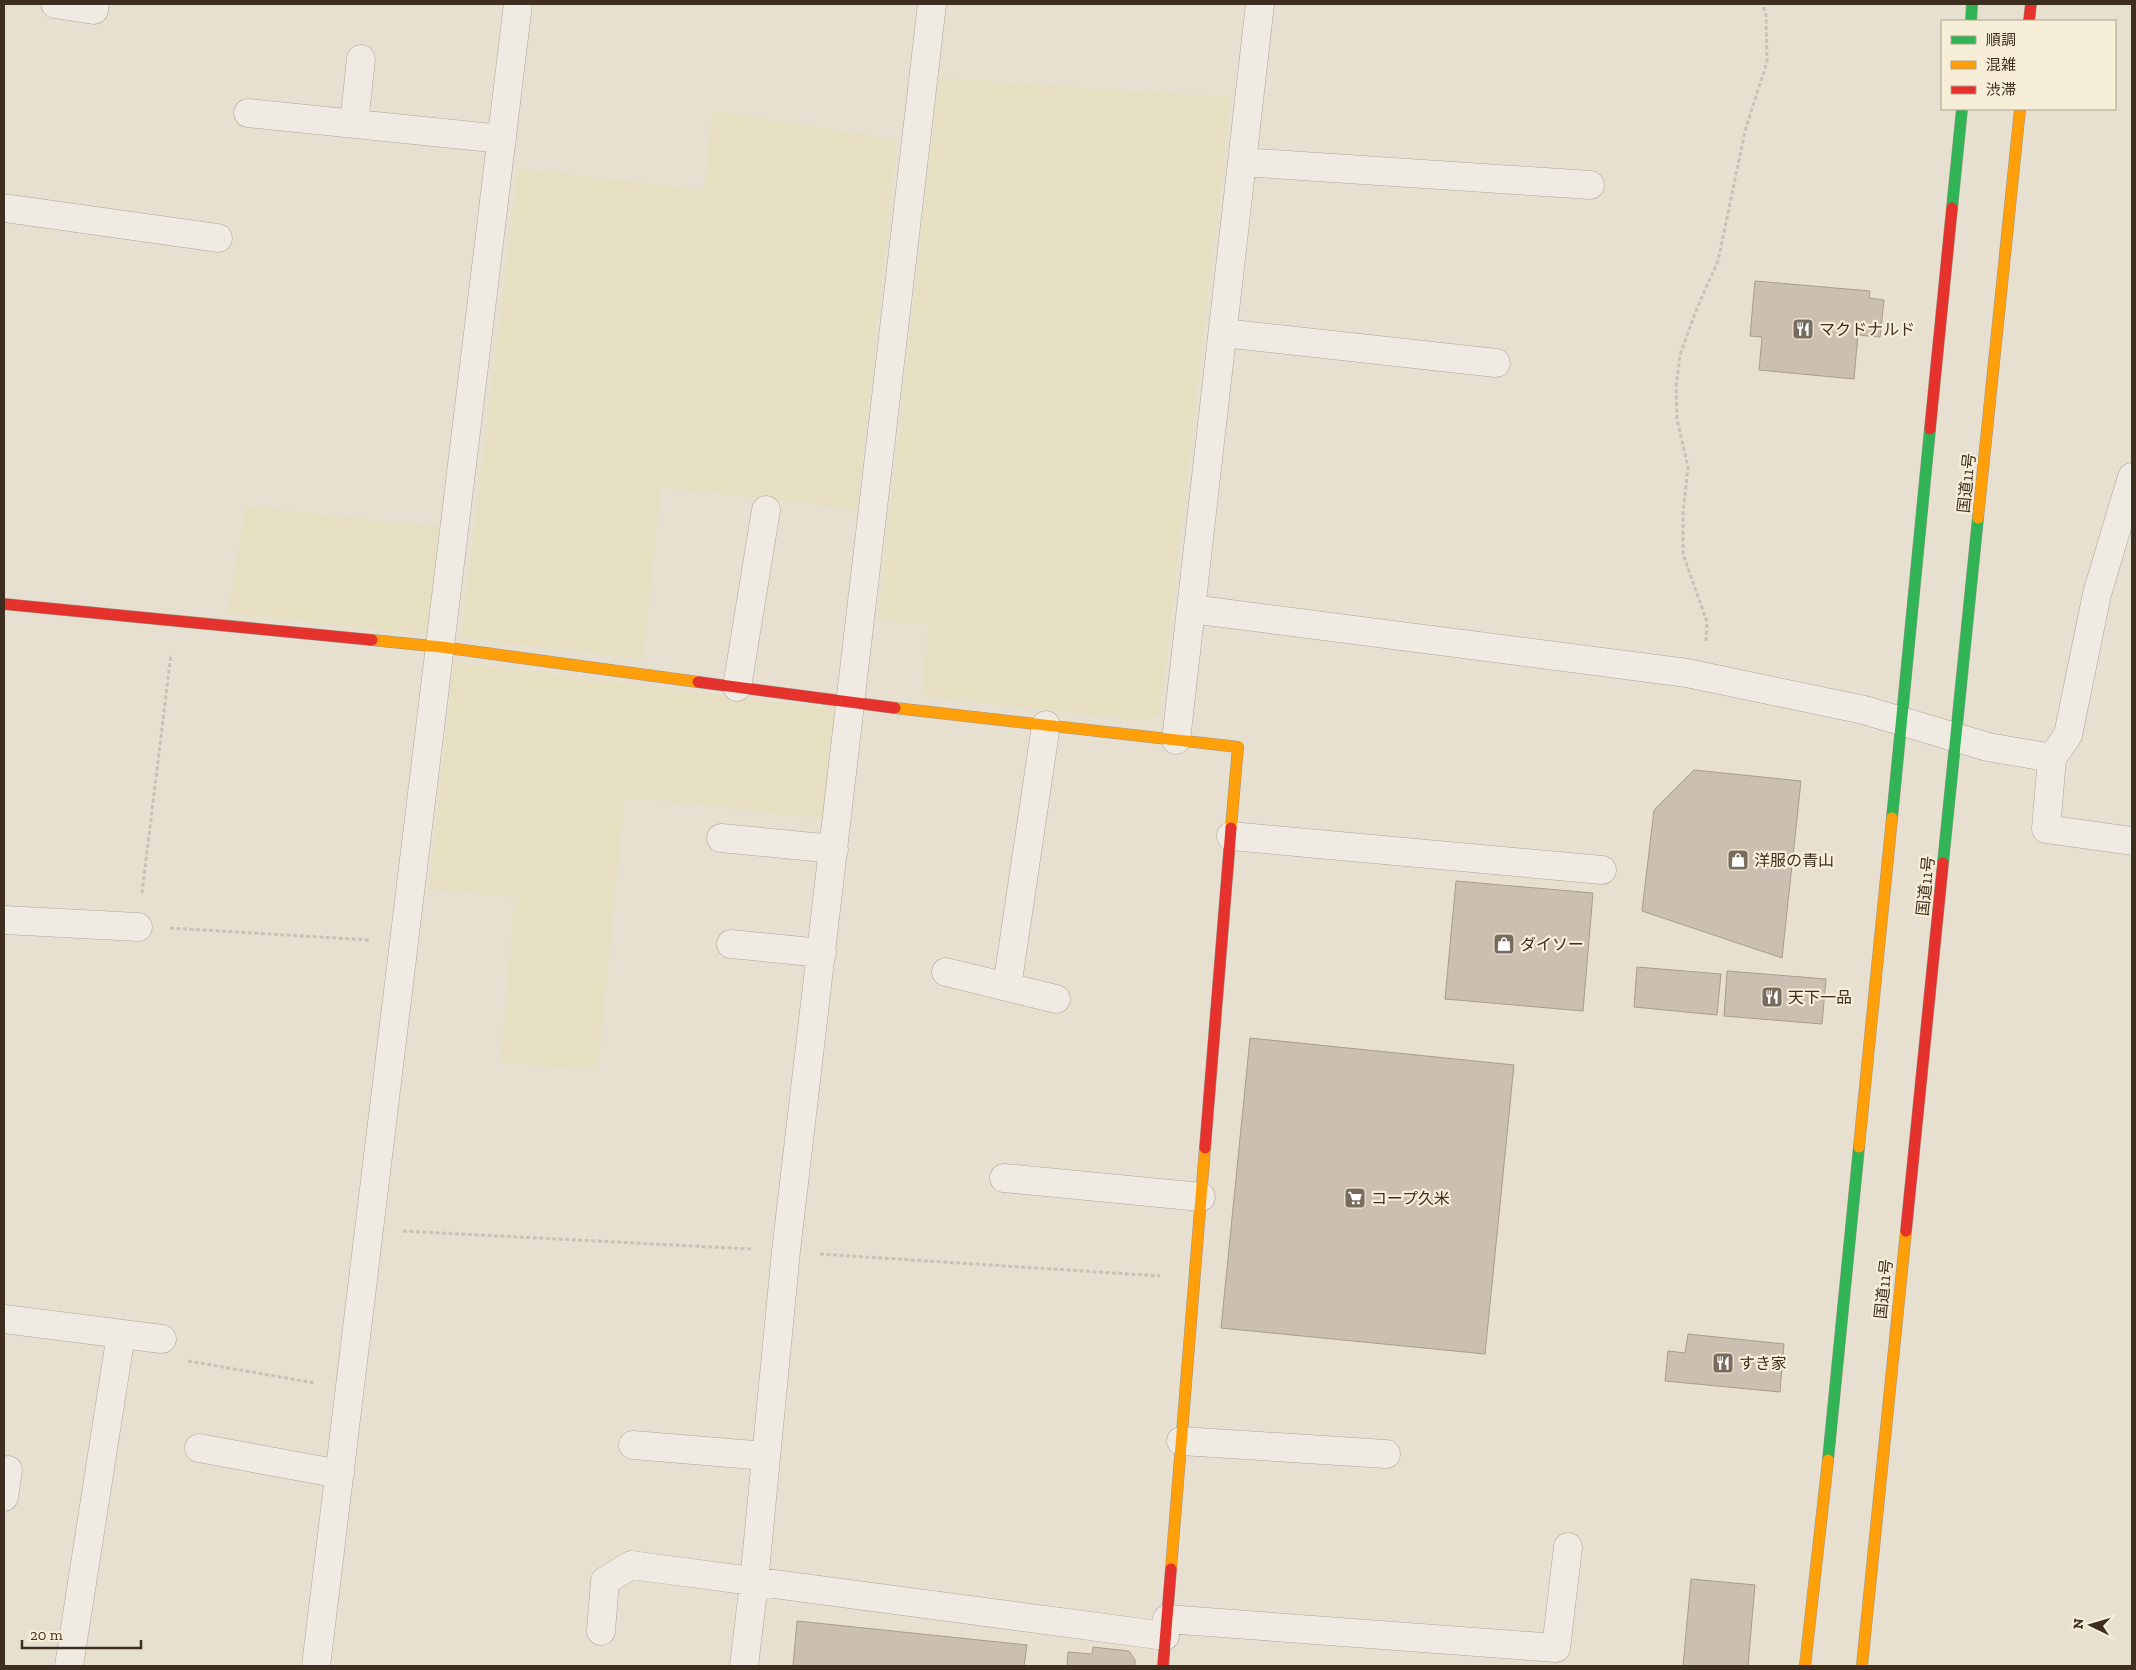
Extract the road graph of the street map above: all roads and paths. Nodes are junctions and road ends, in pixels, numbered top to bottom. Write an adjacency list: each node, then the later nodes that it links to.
1 (55, 4): 2 (street)
2 (95, 4)
3 (518, 4): 16 (street)
4 (932, 4): 31 (street)
5 (1260, 4): 17 (street)
6 (1762, 4): 29 (path)
7 (1972, 4): 9 (main road)
8 (2031, 4): 10 (main road)
9 (1971, 20)
10 (2029, 20)
11 (361, 58): 15 (street)
12 (1962, 110): 32 (main road)
13 (2020, 110): 34 (main road, 国道11号)
14 (248, 113): 15 (street)
15 (354, 123): 16 (street)
16 (502, 139): 28 (street)
17 (1242, 162): 18 (street); 21 (street)
18 (1590, 185)
19 (4, 208): 20 (street)
20 (218, 238)
21 (1223, 333): 22 (street); 26 (street)
22 (1496, 363)
23 (2132, 477): 36 (street)
24 (766, 510): 30 (street)
25 (4, 604): 27 (main road)
26 (1191, 608): 29 (street); 35 (street)
27 (175, 621): 28 (main road); 43 (path)
28 (441, 647): 30 (main road); 44 (street)
29 (1703, 677): 32 (street)
30 (737, 687): 31 (main road)
31 (851, 703): 33 (main road); 40 (street)
32 (1901, 721): 34 (street); 72 (main road)
33 (1046, 725): 35 (main road); 48 (street)
34 (1956, 738): 36 (street); 73 (main road, 国道11号)
35 (1176, 740): 37 (main road)
36 (2052, 758): 39 (street)
37 (1231, 836): 41 (street); 51 (main road)
38 (721, 838): 40 (street)
39 (2132, 840)
40 (834, 849): 46 (street)
41 (1602, 870)
42 (4, 920): 43 (street)
43 (138, 926): 44 (path)
44 (405, 942): 55 (street)
45 (731, 944): 46 (street)
46 (822, 953): 60 (street)
47 (946, 972): 48 (street)
48 (1007, 987): 49 (street)
49 (1056, 999)
50 (1004, 1178): 51 (street)
51 (1201, 1197): 56 (main road)
52 (4, 1320): 53 (street)
53 (120, 1334): 54 (street); 68 (street)
54 (162, 1339): 55 (path)
55 (350, 1388): 62 (street)
56 (1181, 1441): 59 (street); 66 (main road)
57 (632, 1445): 60 (street)
58 (199, 1448): 62 (street)
59 (1386, 1454)
60 (766, 1456): 65 (street)
61 (8, 1470): 63 (street)
62 (340, 1474): 69 (street)
63 (4, 1497)
64 (1568, 1547): 66 (street)
65 (754, 1582): 66 (street); 67 (street); 70 (street)
66 (1166, 1628): 71 (main road)
67 (601, 1630)
68 (68, 1666)
69 (316, 1666)
70 (744, 1666)
71 (1163, 1666)
72 (1805, 1666)
73 (1862, 1666)

